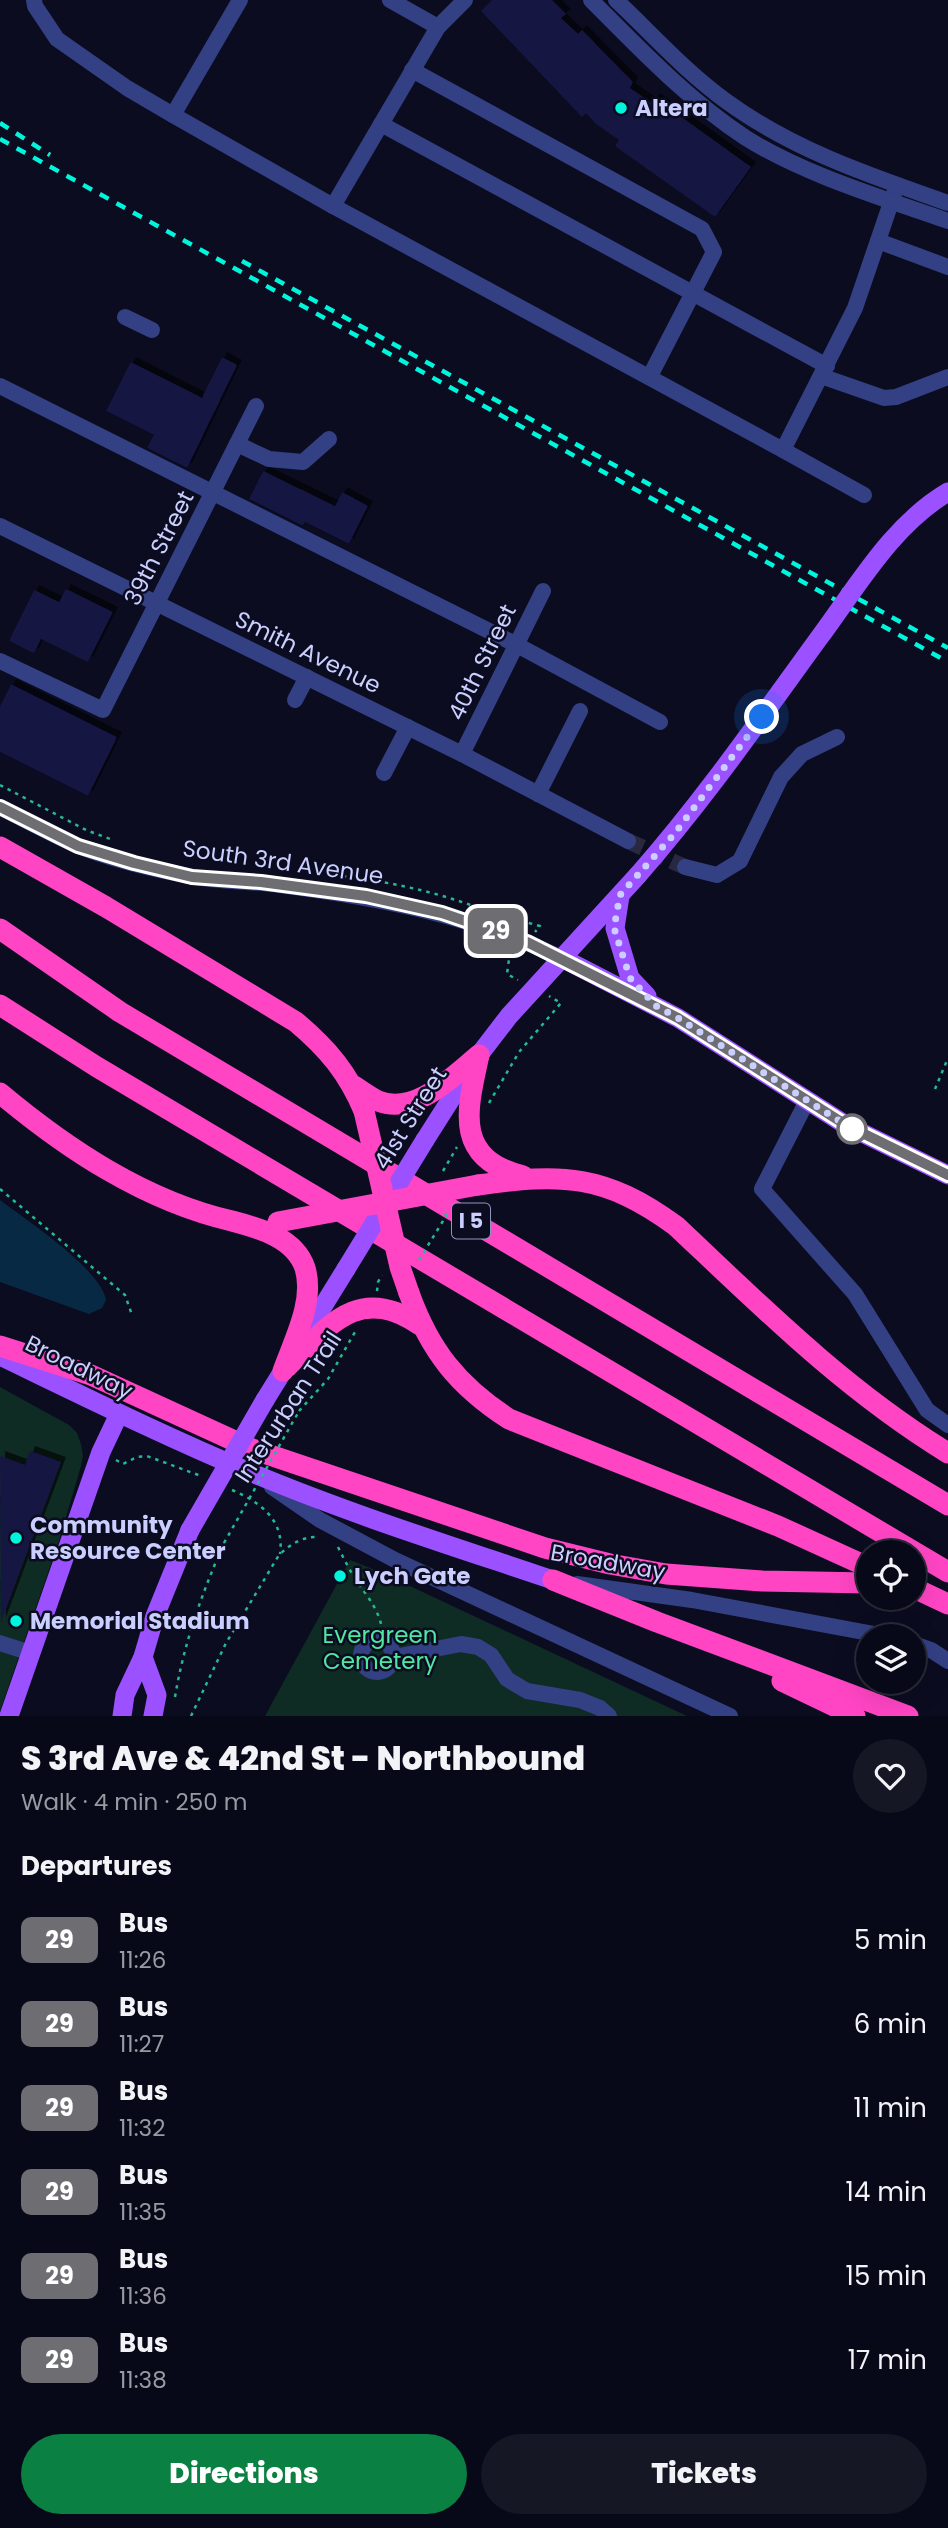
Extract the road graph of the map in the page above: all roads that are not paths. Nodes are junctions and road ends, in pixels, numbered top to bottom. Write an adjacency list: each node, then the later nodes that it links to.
1 (34, 0): 9 (street)
2 (240, 0): 9 (street)
3 (390, 0): 7 (street)
4 (465, 0): 7 (street)
5 (591, 0): 11 (street)
6 (617, 0): 11 (street)
7 (438, 27): 8 (street)
8 (412, 70): 10 (street); 17 (street)
9 (173, 115): 13 (street)
10 (382, 124): 13 (street); 17 (street)
11 (894, 193): 12 (street); 14 (street); 15 (street)
12 (948, 203)
13 (333, 206): 21 (street)
14 (948, 221)
15 (878, 242): 16 (street); 20 (street)
16 (948, 267)
17 (694, 294): 20 (street); 21 (street)
18 (125, 317): 19 (street)
19 (152, 330)
20 (824, 371): 22 (street); 27 (street)
21 (650, 376): 27 (street)
22 (948, 377)
23 (0, 386): 28 (street)
24 (256, 406): 26 (street, 39th Street)
25 (329, 439): 26 (street)
26 (237, 444): 28 (street, 39th Street)
27 (783, 450): 30 (street)
28 (213, 491): 33 (street, 39th Street); 34 (street)
29 (948, 492): 49 (main road, 41st Street, bridge)
30 (864, 495)
31 (0, 526): 33 (street, Smith Avenue)
32 (543, 591): 34 (street, 40th Street)
33 (157, 603): 35 (street, 39th Street); 36 (street, Smith Avenue)
34 (517, 645): 39 (street); 42 (street, 40th Street)
35 (0, 661)
36 (307, 677): 37 (street); 40 (street, Smith Avenue)
37 (295, 700)
38 (580, 711): 44 (street)
39 (660, 722)
40 (408, 727): 42 (street, Smith Avenue); 43 (street)
41 (837, 737): 48 (street)
42 (462, 754): 44 (street, Smith Avenue)
43 (384, 773)
44 (538, 794): 46 (street, Smith Avenue)
45 (0, 807): 51 (street, South 3rd Avenue)
46 (628, 841)
47 (0, 847): 55 (highway)
48 (685, 867)
49 (620, 895): 51 (main road, 41st Street); 53 (main road)
50 (0, 929): 70 (highway, I 5)
51 (562, 958): 53 (main road); 54 (main road, 41st Street)
52 (0, 1005): 72 (highway, I 5)
53 (656, 1006): 57 (main road)
54 (479, 1055): 55 (highway); 59 (highway); 60 (main road, 41st Street, bridge)
55 (354, 1086): 60 (highway, bridge)
56 (0, 1093): 61 (highway)
57 (807, 1101): 58 (main road); 67 (street)
58 (948, 1175)
59 (529, 1178): 60 (highway, bridge); 68 (highway)
60 (387, 1203): 61 (highway, bridge); 62 (highway, bridge); 65 (main road, 41st Street, bridge)
61 (248, 1225): 65 (highway)
62 (420, 1325): 65 (highway); 71 (highway)
63 (0, 1346): 76 (highway)
64 (0, 1356): 66 (main road, Broadway)
65 (283, 1371): 84 (main road, 41st Street, bridge)
66 (119, 1414): 69 (main road, Broadway); 83 (main road)
67 (948, 1424)
68 (948, 1453)
69 (252, 1474): 73 (main road, Broadway); 91 (street, Broadway)
70 (948, 1505)
71 (856, 1562)
72 (948, 1572)
73 (553, 1580): 79 (highway); 80 (street, Broadway)
74 (926, 1582): 75 (highway)
75 (948, 1582)
76 (856, 1583)
77 (926, 1594): 78 (highway)
78 (948, 1604)
79 (657, 1622): 92 (highway); 93 (highway)
80 (856, 1630)
81 (0, 1643): 83 (street)
82 (926, 1648): 86 (street)
83 (31, 1653): 87 (main road)
84 (143, 1657): 88 (main road, 41st Street); 89 (main road)
85 (394, 1657): 85 (street); 90 (street)
86 (948, 1661)
87 (9, 1716)
88 (122, 1716)
89 (153, 1716)
90 (609, 1716)
91 (730, 1716)
92 (855, 1716)
93 (908, 1716)

